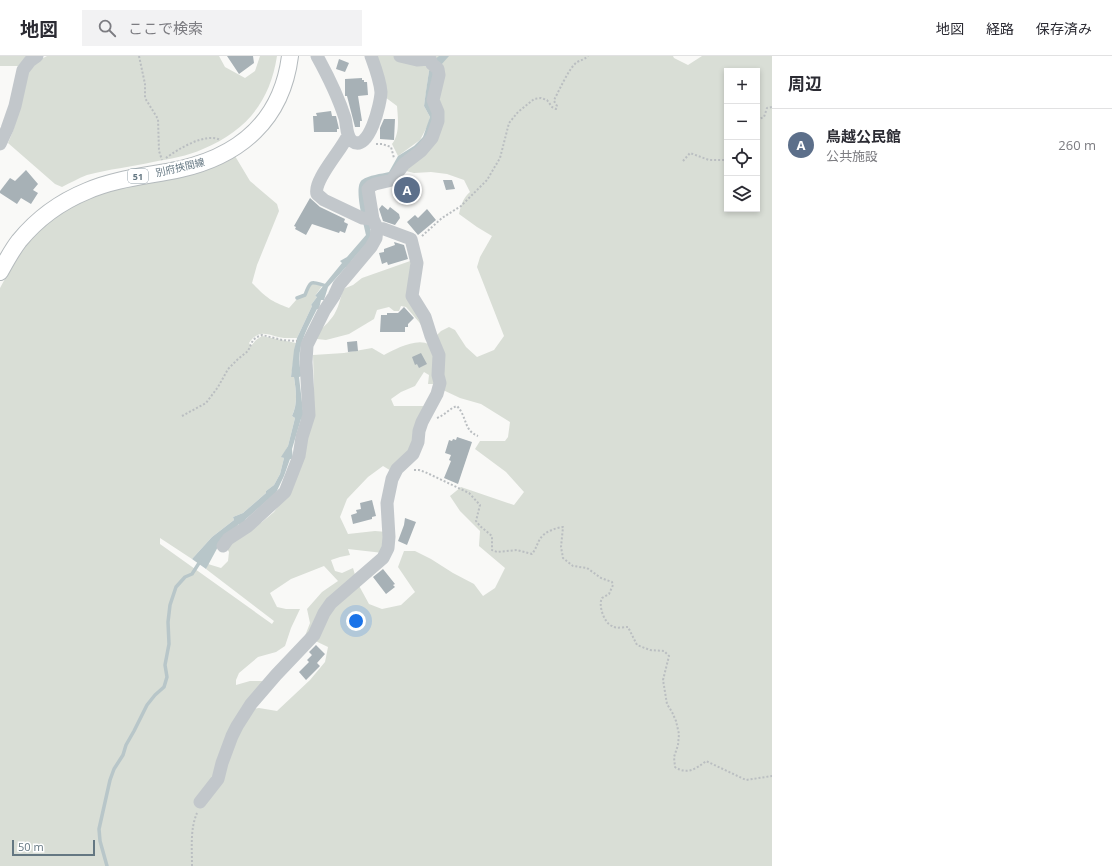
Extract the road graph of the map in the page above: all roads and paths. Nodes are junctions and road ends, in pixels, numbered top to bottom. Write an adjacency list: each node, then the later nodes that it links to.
1 (37, 56): 13 (street)
2 (139, 56): 12 (path)
3 (290, 56): 18 (main road, 別府挾間線 / 51)
4 (317, 56): 11 (street)
5 (371, 56): 11 (street)
6 (400, 56): 8 (street)
7 (588, 56): 17 (path)
8 (434, 62): 16 (street)
9 (772, 107): 10 (path)
10 (760, 119)
11 (348, 135): 16 (street)
12 (222, 142)
13 (0, 144)
14 (724, 160): 15 (path)
15 (683, 161)
16 (371, 221): 17 (street); 24 (street)
17 (412, 239): 26 (street)
18 (0, 272)
19 (295, 340): 20 (path)
20 (182, 416)
21 (436, 418): 22 (path)
22 (478, 436)
23 (429, 475): 25 (path)
24 (223, 546)
25 (772, 776)
26 (200, 802): 27 (path)
27 (192, 866)

